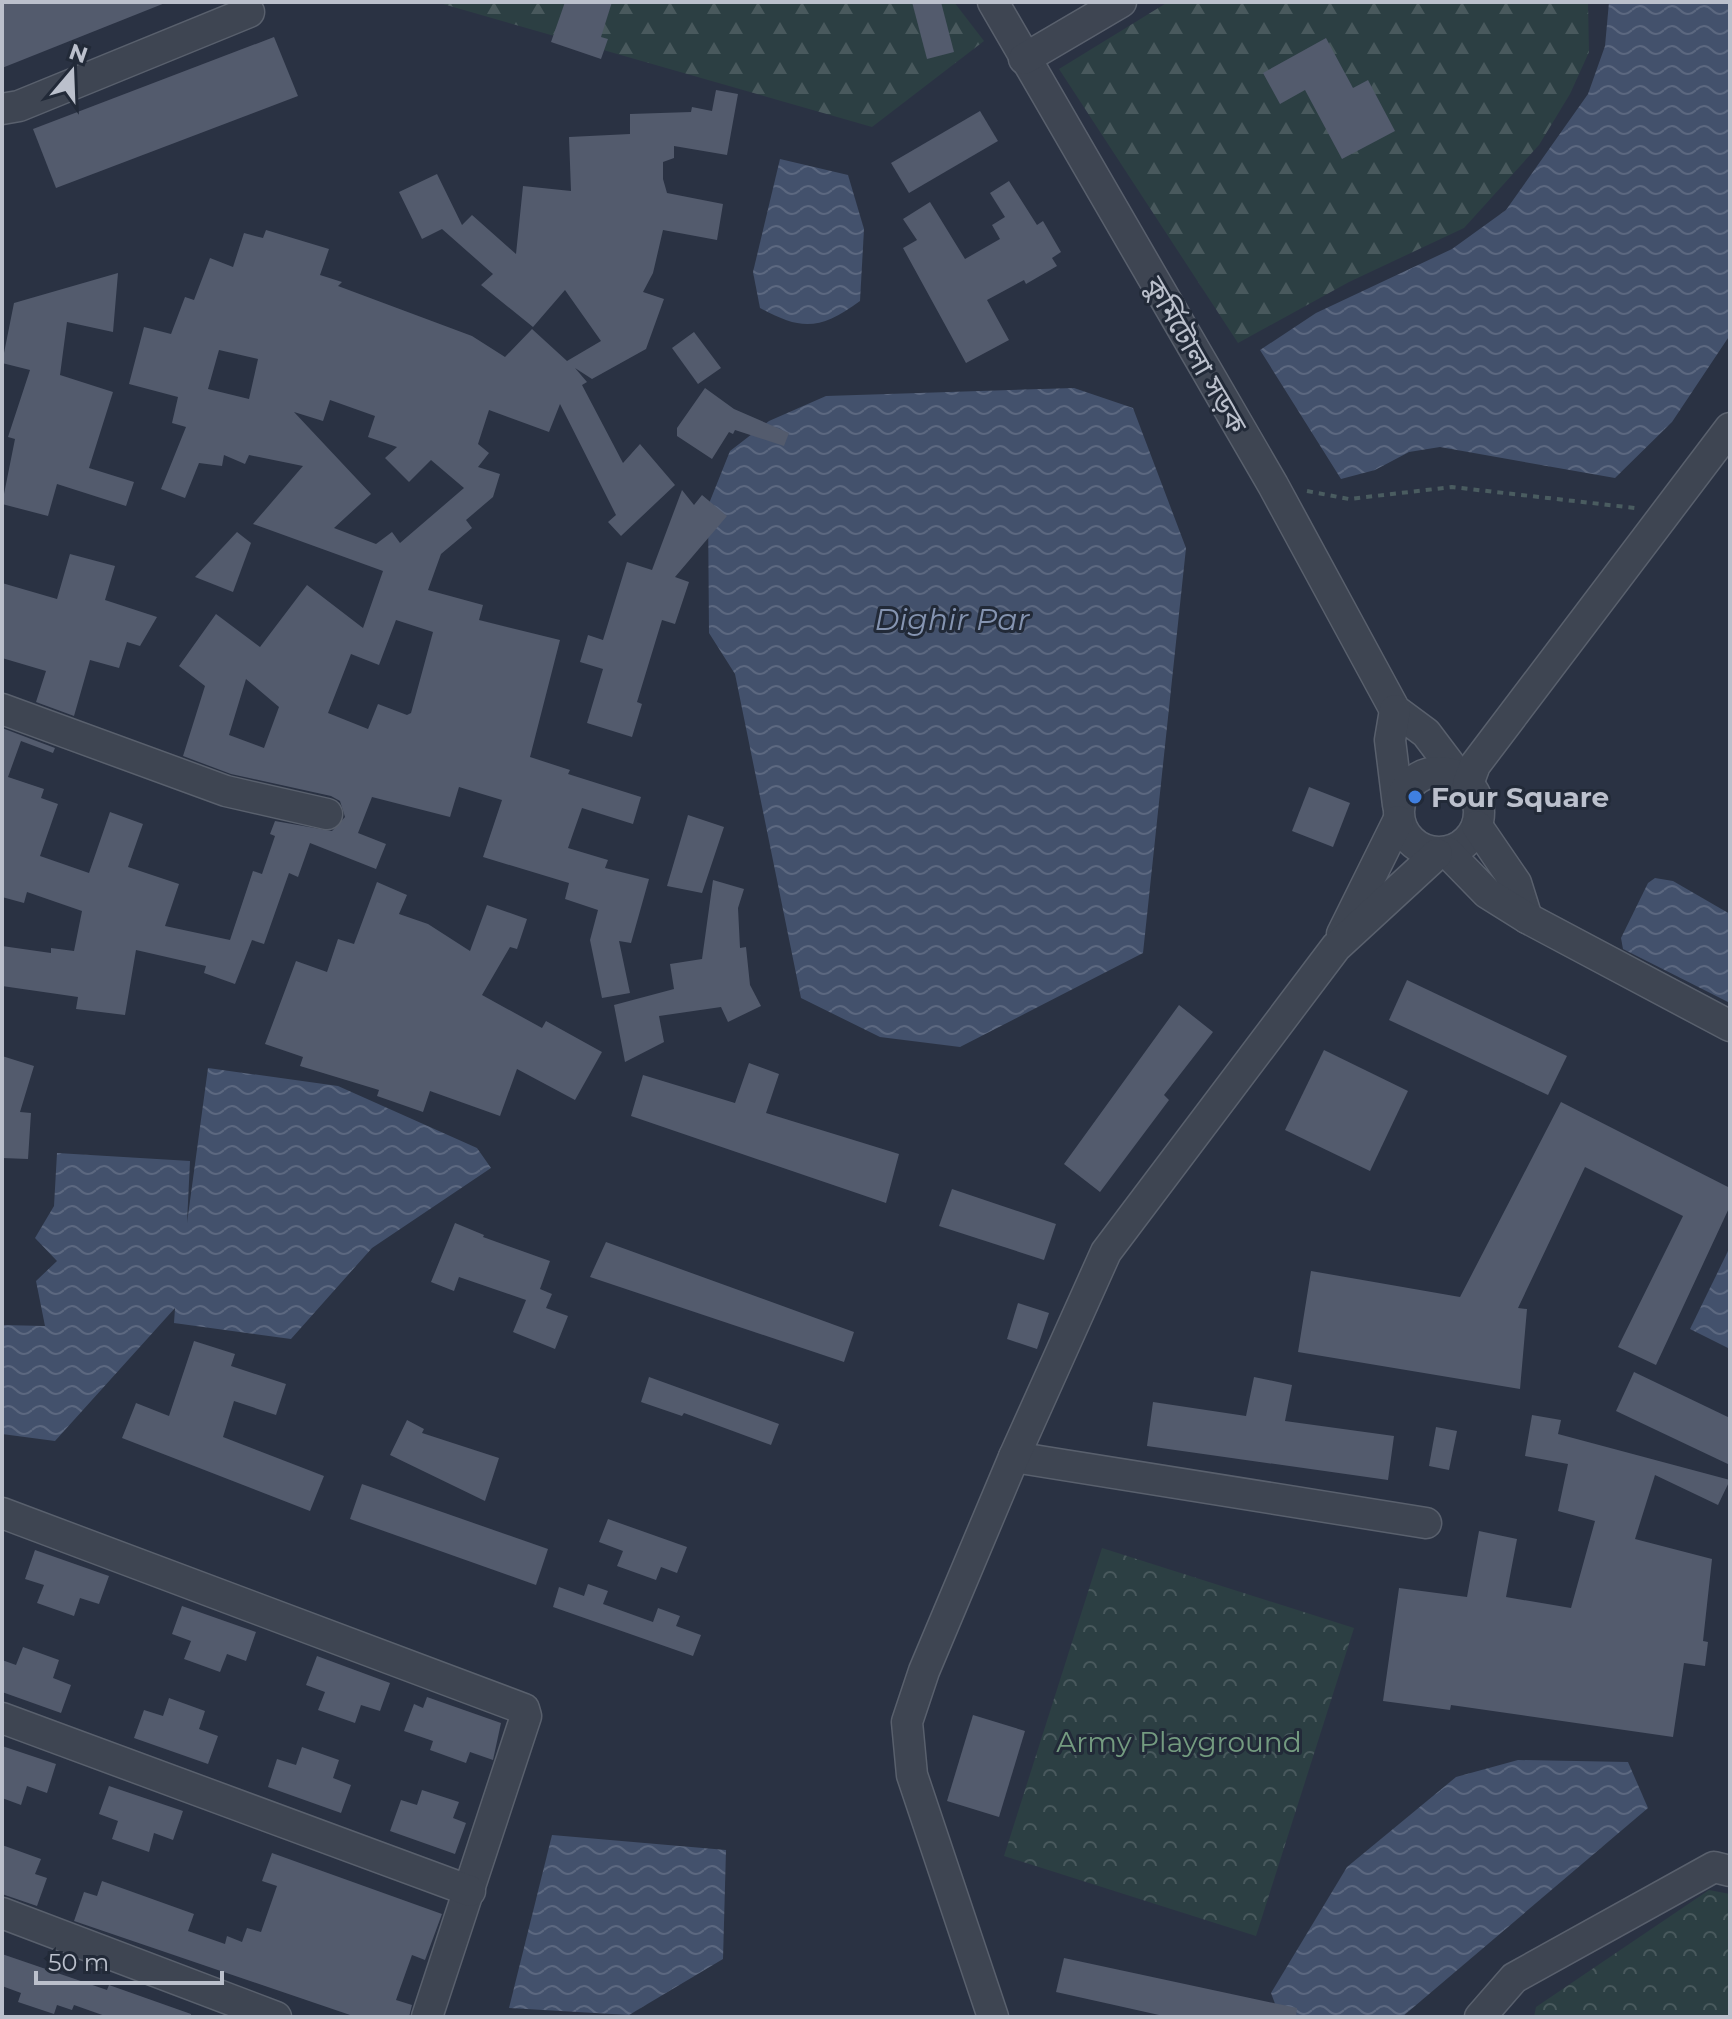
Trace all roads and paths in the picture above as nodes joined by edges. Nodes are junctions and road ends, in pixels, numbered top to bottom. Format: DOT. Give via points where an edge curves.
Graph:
graph roads {
  1 [pos="993,2"];
  2 [pos="1121,2"];
  3 [pos="249,12"];
  4 [pos="1024,59"];
  5 [pos="2,109"];
  6 [pos="1730,428"];
  7 [pos="1273,485"];
  8 [pos="1665,514"];
  9 [pos="2,709"];
  10 [pos="1395,710"];
  11 [pos="1464,781"];
  12 [pos="1398,813"];
  13 [pos="327,814"];
  14 [pos="1477,826"];
  15 [pos="1442,853"];
  16 [pos="1527,918"];
  17 [pos="1336,947"];
  18 [pos="1730,1026"];
  19 [pos="1014,1457"];
  20 [pos="2,1513"];
  21 [pos="1426,1523"];
  22 [pos="2,1718"];
  23 [pos="1730,1871"];
  24 [pos="470,1891"];
  25 [pos="2,1913"];
  26 [pos="994,2016"];
  27 [pos="276,2017"];
  28 [pos="427,2017"];
  29 [pos="1480,2017"];
  1 -- 4 [label="street, কুর্মিটোলা সড়ক"];
  2 -- 4 [label="street"];
  3 -- 5 [label="street"];
  4 -- 7 [label="street, কুর্মিটোলা সড়ক"];
  6 -- 8 [label="street"];
  7 -- 8 [label="path" via="1349,499 1452,487"];
  7 -- 10 [label="street, কুর্মিটোলা সড়ক"];
  8 -- 11 [label="street"];
  9 -- 13 [label="street" via="226,791"];
  10 -- 11 [label="street" via="1426,733"];
  10 -- 12 [label="street" via="1390,740"];
  11 -- 12 [label="street" via="1445,772 1415,779 1404,790"];
  11 -- 14 [label="street" via="1478,800"];
  12 -- 15 [label="street" via="1414,846"];
  12 -- 17 [label="street"];
  14 -- 15 [label="street" via="1464,844"];
  14 -- 16 [label="street" via="1516,883"];
  15 -- 16 [label="street" via="1487,893"];
  15 -- 17 [label="street"];
  16 -- 18 [label="street"];
  17 -- 19 [label="street" via="1106,1252"];
  19 -- 21 [label="street"];
  19 -- 26 [label="street" via="907,1722 912,1775"];
  20 -- 24 [label="street" via="519,1705 526,1716"];
  22 -- 24 [label="street"];
  23 -- 29 [label="street" via="1714,1867 1514,1978"];
  24 -- 28 [label="street"];
  25 -- 27 [label="street"];
}
